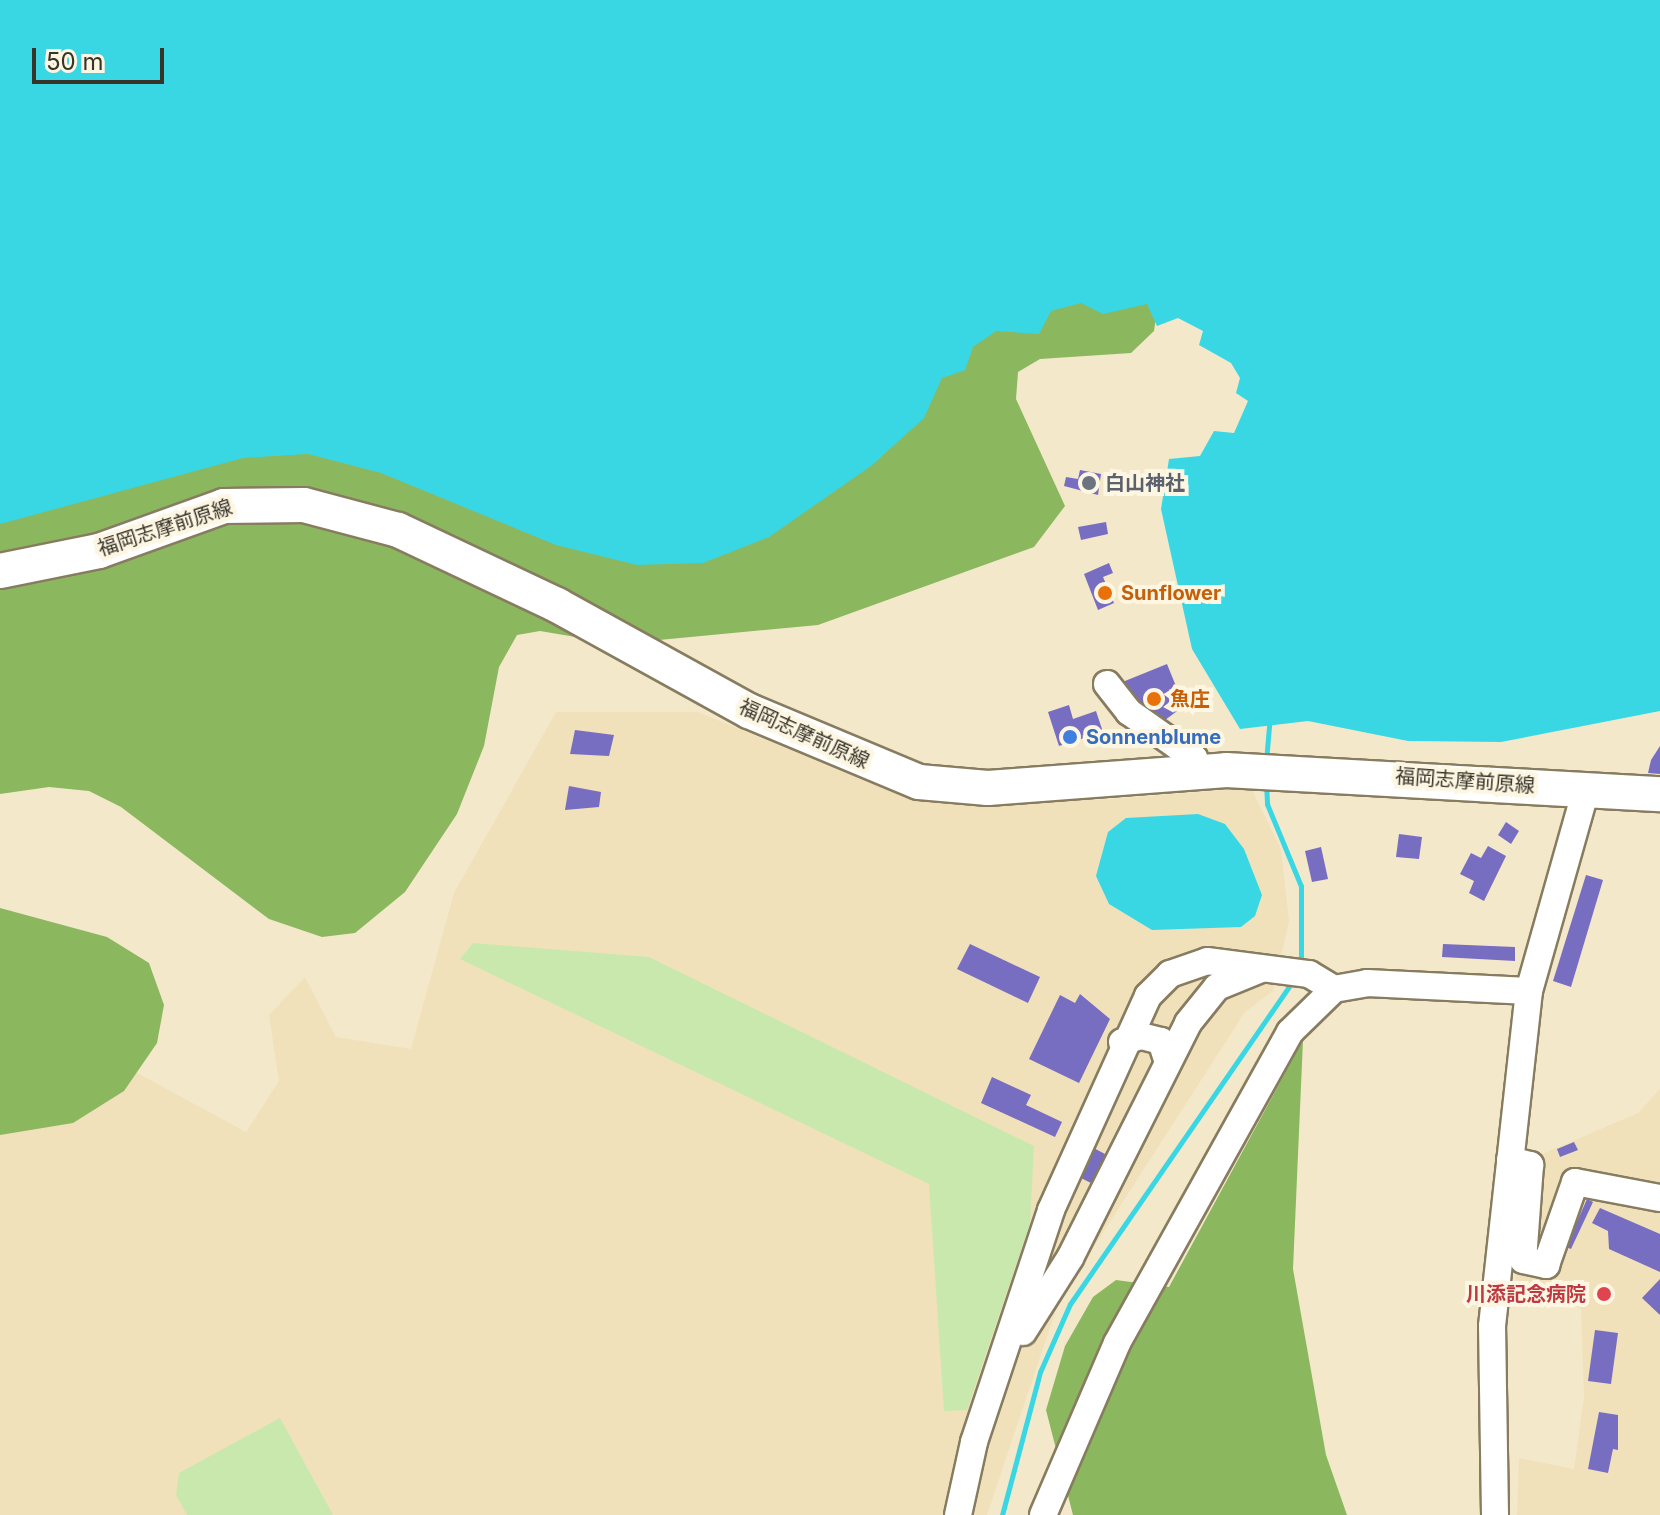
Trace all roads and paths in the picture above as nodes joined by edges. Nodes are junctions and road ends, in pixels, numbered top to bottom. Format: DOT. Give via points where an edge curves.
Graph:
graph roads {
  1 [pos="0,571"];
  2 [pos="1107,684"];
  3 [pos="1211,771"];
  4 [pos="1586,790"];
  5 [pos="1660,794"];
  6 [pos="1269,971"];
  7 [pos="1334,989"];
  8 [pos="1529,991"];
  9 [pos="1122,1042"];
  10 [pos="1168,1062"];
  11 [pos="1510,1160"];
  12 [pos="1660,1198"];
  13 [pos="1080,1240"];
  14 [pos="1041,1242"];
  15 [pos="1006,1358"];
  16 [pos="958,1515"];
  17 [pos="1043,1515"];
  18 [pos="1495,1515"];
  1 -- 3 [label="main road, 福岡志摩前原線" via="99,551 224,506 304,505 398,530 557,605 749,711 919,782 988,788"];
  2 -- 3 [label="street" via="1129,712"];
  3 -- 4 [label="main road, 福岡志摩前原線"];
  4 -- 5 [label="main road, 福岡志摩前原線"];
  4 -- 8 [label="street"];
  6 -- 7 [label="street" via="1309,974"];
  6 -- 9 [label="street" via="1207,961 1170,974"];
  6 -- 10 [label="street" via="1217,987"];
  7 -- 8 [label="street" via="1407,981"];
  7 -- 17 [label="street" via="1290,1032 1125,1329"];
  8 -- 11 [label="street"];
  9 -- 10 [label="street" via="1141,1036 1161,1041"];
  9 -- 14 [label="street"];
  10 -- 13 [label="street" via="1099,1187"];
  11 -- 12 [label="street" via="1530,1165 1523,1260 1546,1265 1575,1182"];
  11 -- 18 [label="street" via="1492,1326"];
  13 -- 14 [label="street"];
  13 -- 15 [label="street"];
  14 -- 15 [label="street"];
  15 -- 16 [label="street" via="974,1442"];
}
